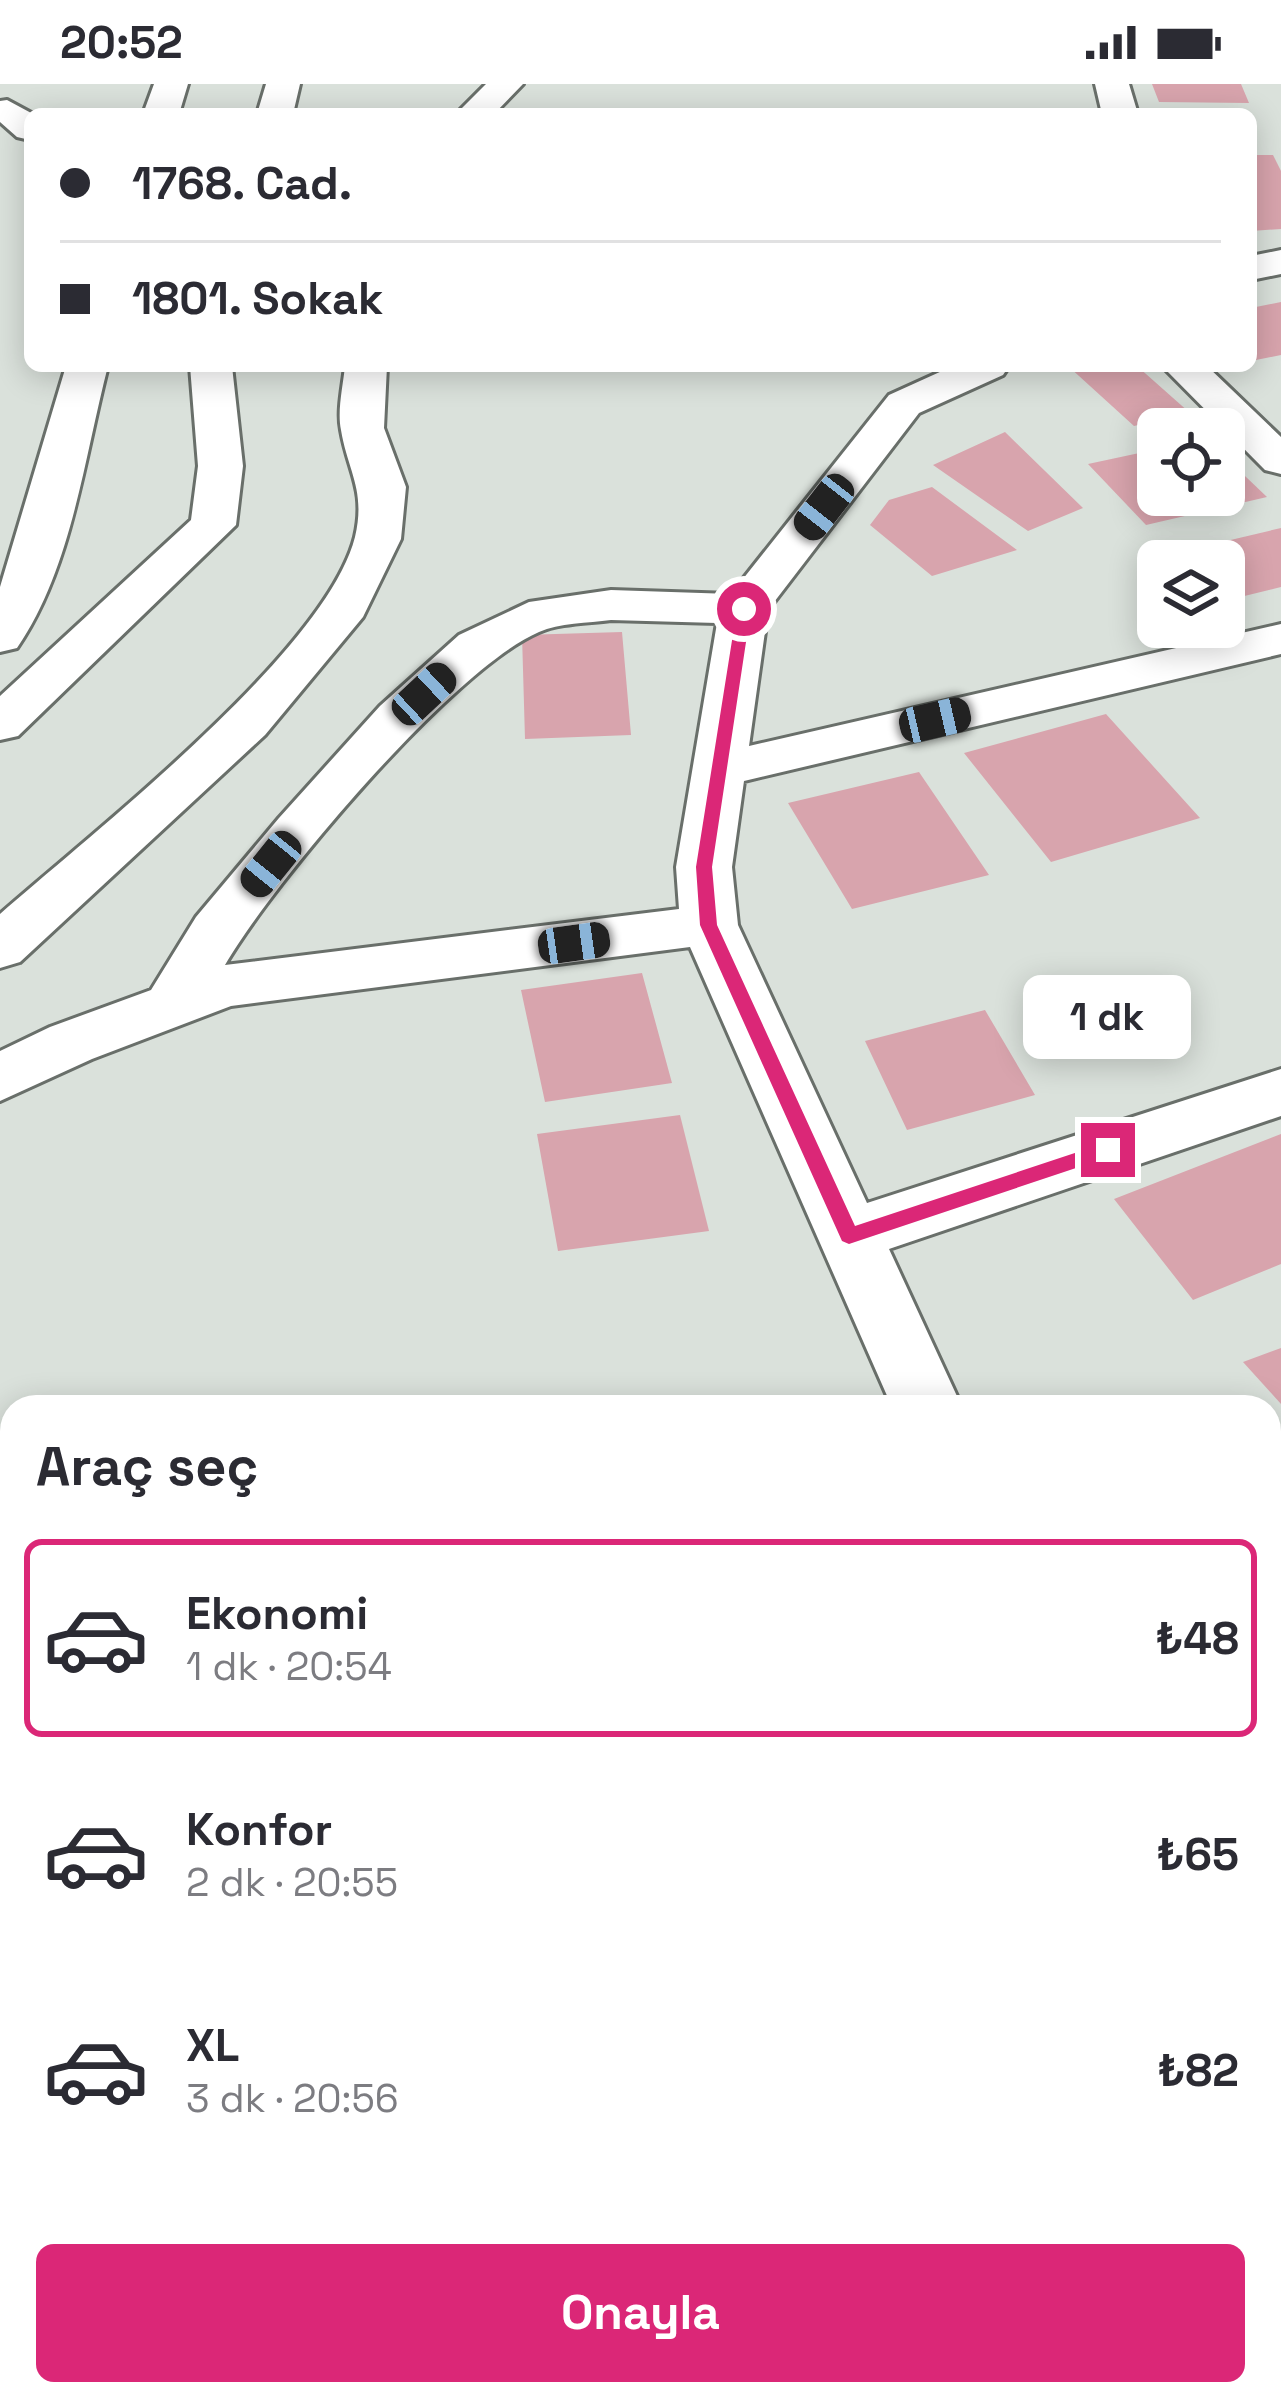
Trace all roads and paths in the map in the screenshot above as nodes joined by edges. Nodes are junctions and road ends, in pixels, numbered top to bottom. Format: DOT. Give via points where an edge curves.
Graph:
graph roads {
  1 [pos="506,84"];
  2 [pos="480,108"];
  3 [pos="86,372"];
  4 [pos="212,372"];
  5 [pos="366,372"];
  6 [pos="975,372"];
  7 [pos="1189,372"];
  8 [pos="1281,461"];
  9 [pos="744,609"];
  10 [pos="0,637"];
  11 [pos="1281,639"];
  12 [pos="0,724"];
  13 [pos="719,770"];
  14 [pos="709,925"];
  15 [pos="0,947"];
  16 [pos="172,1006"];
  17 [pos="0,1078"];
  18 [pos="1281,1092"];
  19 [pos="849,1236"];
  20 [pos="922,1395"];
  1 -- 2 [label="street"];
  3 -- 10 [label="street" via="32,570"];
  4 -- 12 [label="street" via="222,472 213,525"];
  5 -- 15 [label="street" via="362,428 383,487 378,539 340,616 247,723"];
  6 -- 9 [label="street" via="904,404"];
  7 -- 8 [label="street"];
  9 -- 13 [label="street"];
  9 -- 16 [label="street" via="590,608 530,616 477,646 398,718 298,831 216,931"];
  11 -- 13 [label="street"];
  13 -- 14 [label="street" via="704,867"];
  14 -- 16 [label="street" via="224,986"];
  14 -- 19 [label="street"];
  16 -- 17 [label="street"];
  18 -- 19 [label="street"];
  19 -- 20 [label="street"];
}
